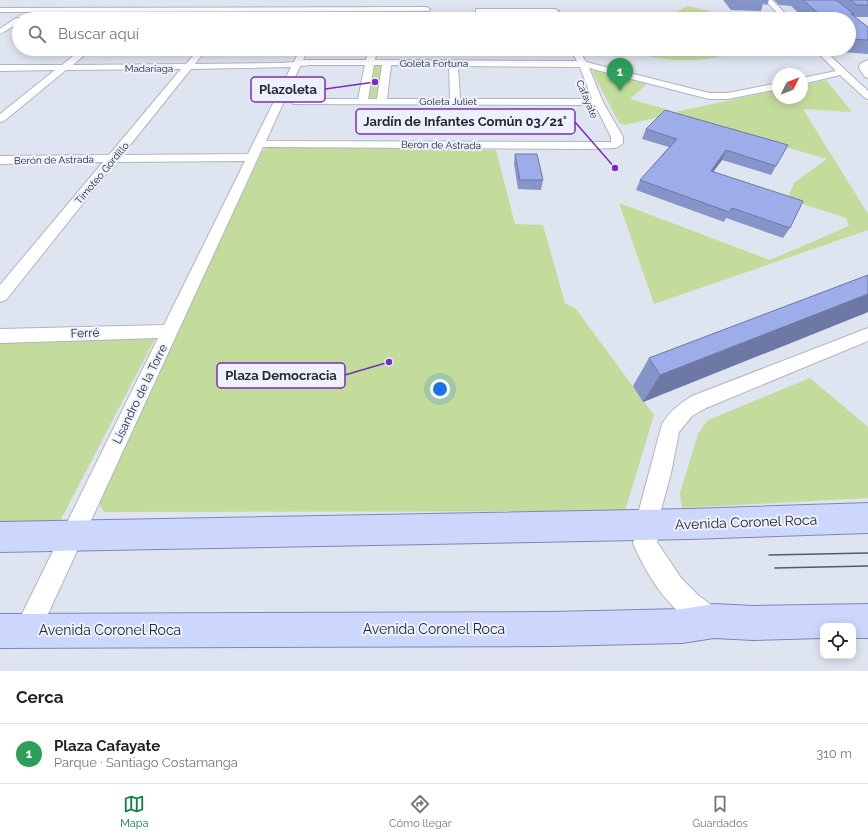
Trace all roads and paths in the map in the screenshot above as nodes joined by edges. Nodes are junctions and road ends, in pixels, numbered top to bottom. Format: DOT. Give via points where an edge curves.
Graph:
graph roads {
  1 [pos="147,0"];
  2 [pos="241,0"];
  3 [pos="328,0"];
  4 [pos="427,0"];
  5 [pos="768,0"];
  6 [pos="46,3"];
  7 [pos="494,8"];
  8 [pos="543,8"];
  9 [pos="234,9"];
  10 [pos="322,9"];
  11 [pos="426,9"];
  12 [pos="0,10"];
  13 [pos="35,10"];
  14 [pos="135,10"];
  15 [pos="32,12"];
  16 [pos="133,12"];
  17 [pos="232,12"];
  18 [pos="321,12"];
  19 [pos="480,12"];
  20 [pos="495,12"];
  21 [pos="545,12"];
  22 [pos="555,12"];
  23 [pos="780,12"];
  24 [pos="12,25"];
  25 [pos="0,32"];
  26 [pos="78,56"];
  27 [pos="198,56"];
  28 [pos="301,56"];
  29 [pos="372,56"];
  30 [pos="567,56"];
  31 [pos="578,56"];
  32 [pos="825,56"];
  33 [pos="370,63"];
  34 [pos="387,63"];
  35 [pos="453,63"];
  36 [pos="297,64"];
  37 [pos="571,64"];
  38 [pos="583,64"];
  39 [pos="64,67"];
  40 [pos="0,68"];
  41 [pos="189,68"];
  42 [pos="867,71"];
  43 [pos="845,75"];
  44 [pos="808,79"];
  45 [pos="772,87"];
  46 [pos="868,96"];
  47 [pos="454,101"];
  48 [pos="297,102"];
  49 [pos="362,102"];
  50 [pos="382,102"];
  51 [pos="594,102"];
  52 [pos="594,116"];
  53 [pos="0,119"];
  54 [pos="601,137"];
  55 [pos="617,137"];
  56 [pos="589,146"];
  57 [pos="256,150"];
  58 [pos="112,159"];
  59 [pos="0,160"];
  60 [pos="0,296"];
  61 [pos="170,331"];
  62 [pos="868,334"];
  63 [pos="0,336"];
  64 [pos="868,518"];
  65 [pos="646,525"];
  66 [pos="73,536"];
  67 [pos="0,537"];
  68 [pos="714,621"];
  69 [pos="868,622"];
  70 [pos="14,631"];
  1 -- 14 [label="street"];
  2 -- 9 [label="street"];
  3 -- 10 [label="street"];
  4 -- 11 [label="street"];
  5 -- 23 [label="street"];
  6 -- 13 [label="street"];
  7 -- 8 [label="street"];
  7 -- 19 [label="street" via="479,8"];
  7 -- 20 [label="street"];
  8 -- 21 [label="street"];
  8 -- 22 [label="street" via="553,8"];
  9 -- 10 [label="street"];
  9 -- 14 [label="street"];
  9 -- 17 [label="street"];
  10 -- 11 [label="street"];
  10 -- 18 [label="street"];
  12 -- 13 [label="street"];
  13 -- 14 [label="street"];
  13 -- 15 [label="street"];
  14 -- 16 [label="street"];
  24 -- 25 [label="street"];
  26 -- 39 [label="street"];
  27 -- 41 [label="street, Timoteo Gordillo"];
  28 -- 36 [label="street"];
  29 -- 33 [label="street"];
  30 -- 37 [label="street, Cafayate"];
  31 -- 38 [label="street, Cafayate"];
  32 -- 43 [label="street"];
  33 -- 34 [label="street, Goleta Fortuna"];
  33 -- 36 [label="street, Goleta Fortuna"];
  33 -- 49 [label="street"];
  34 -- 35 [label="street, Goleta Fortuna"];
  34 -- 50 [label="street"];
  35 -- 37 [label="street, Goleta Fortuna"];
  35 -- 47 [label="street"];
  36 -- 41 [label="street, Madariaga"];
  36 -- 57 [label="street, Lisandro de la Torre"];
  37 -- 38 [label="street, Goleta Fortuna"];
  37 -- 51 [label="street, Cafayate"];
  38 -- 45 [label="street, Goleta Fortuna" via="709,96 728,96"];
  38 -- 51 [label="street, Cafayate"];
  39 -- 40 [label="street, Madariaga"];
  39 -- 41 [label="street, Madariaga"];
  39 -- 53 [label="street"];
  41 -- 58 [label="street, Timoteo Gordillo"];
  42 -- 43 [label="street" via="853,76"];
  43 -- 44 [label="street"];
  43 -- 46 [label="street"];
  47 -- 50 [label="street, Goleta Juliet"];
  47 -- 51 [label="street, Goleta Juliet"];
  48 -- 49 [label="street, Goleta Juliet"];
  49 -- 50 [label="street, Goleta Juliet"];
  51 -- 52 [label="street, Cafayate"];
  51 -- 55 [label="street, Cafayate"];
  54 -- 56 [label="street"];
  55 -- 56 [label="street, Berón de Astrada" via="617,143 614,144"];
  56 -- 57 [label="street, Berón de Astrada"];
  57 -- 58 [label="street, Berón de Astrada"];
  57 -- 61 [label="street, Lisandro de la Torre"];
  58 -- 59 [label="street, Berón de Astrada"];
  58 -- 60 [label="street, Timoteo Gordillo"];
  61 -- 63 [label="street, Ferré"];
  61 -- 66 [label="street, Lisandro de la Torre"];
  62 -- 65 [label="street" via="699,402 685,410 669,430"];
  64 -- 65 [label="main road, Avenida Coronel Roca"];
  65 -- 66 [label="main road, Avenida Coronel Roca"];
  65 -- 68 [label="street" via="645,543 662,574 696,610"];
  66 -- 67 [label="main road, Avenida Coronel Roca"];
  66 -- 70 [label="street, Lisandro de la Torre"];
  68 -- 69 [label="main road, Avenida Coronel Roca"];
  68 -- 70 [label="main road, Avenida Coronel Roca" via="682,626 551,629"];
}
